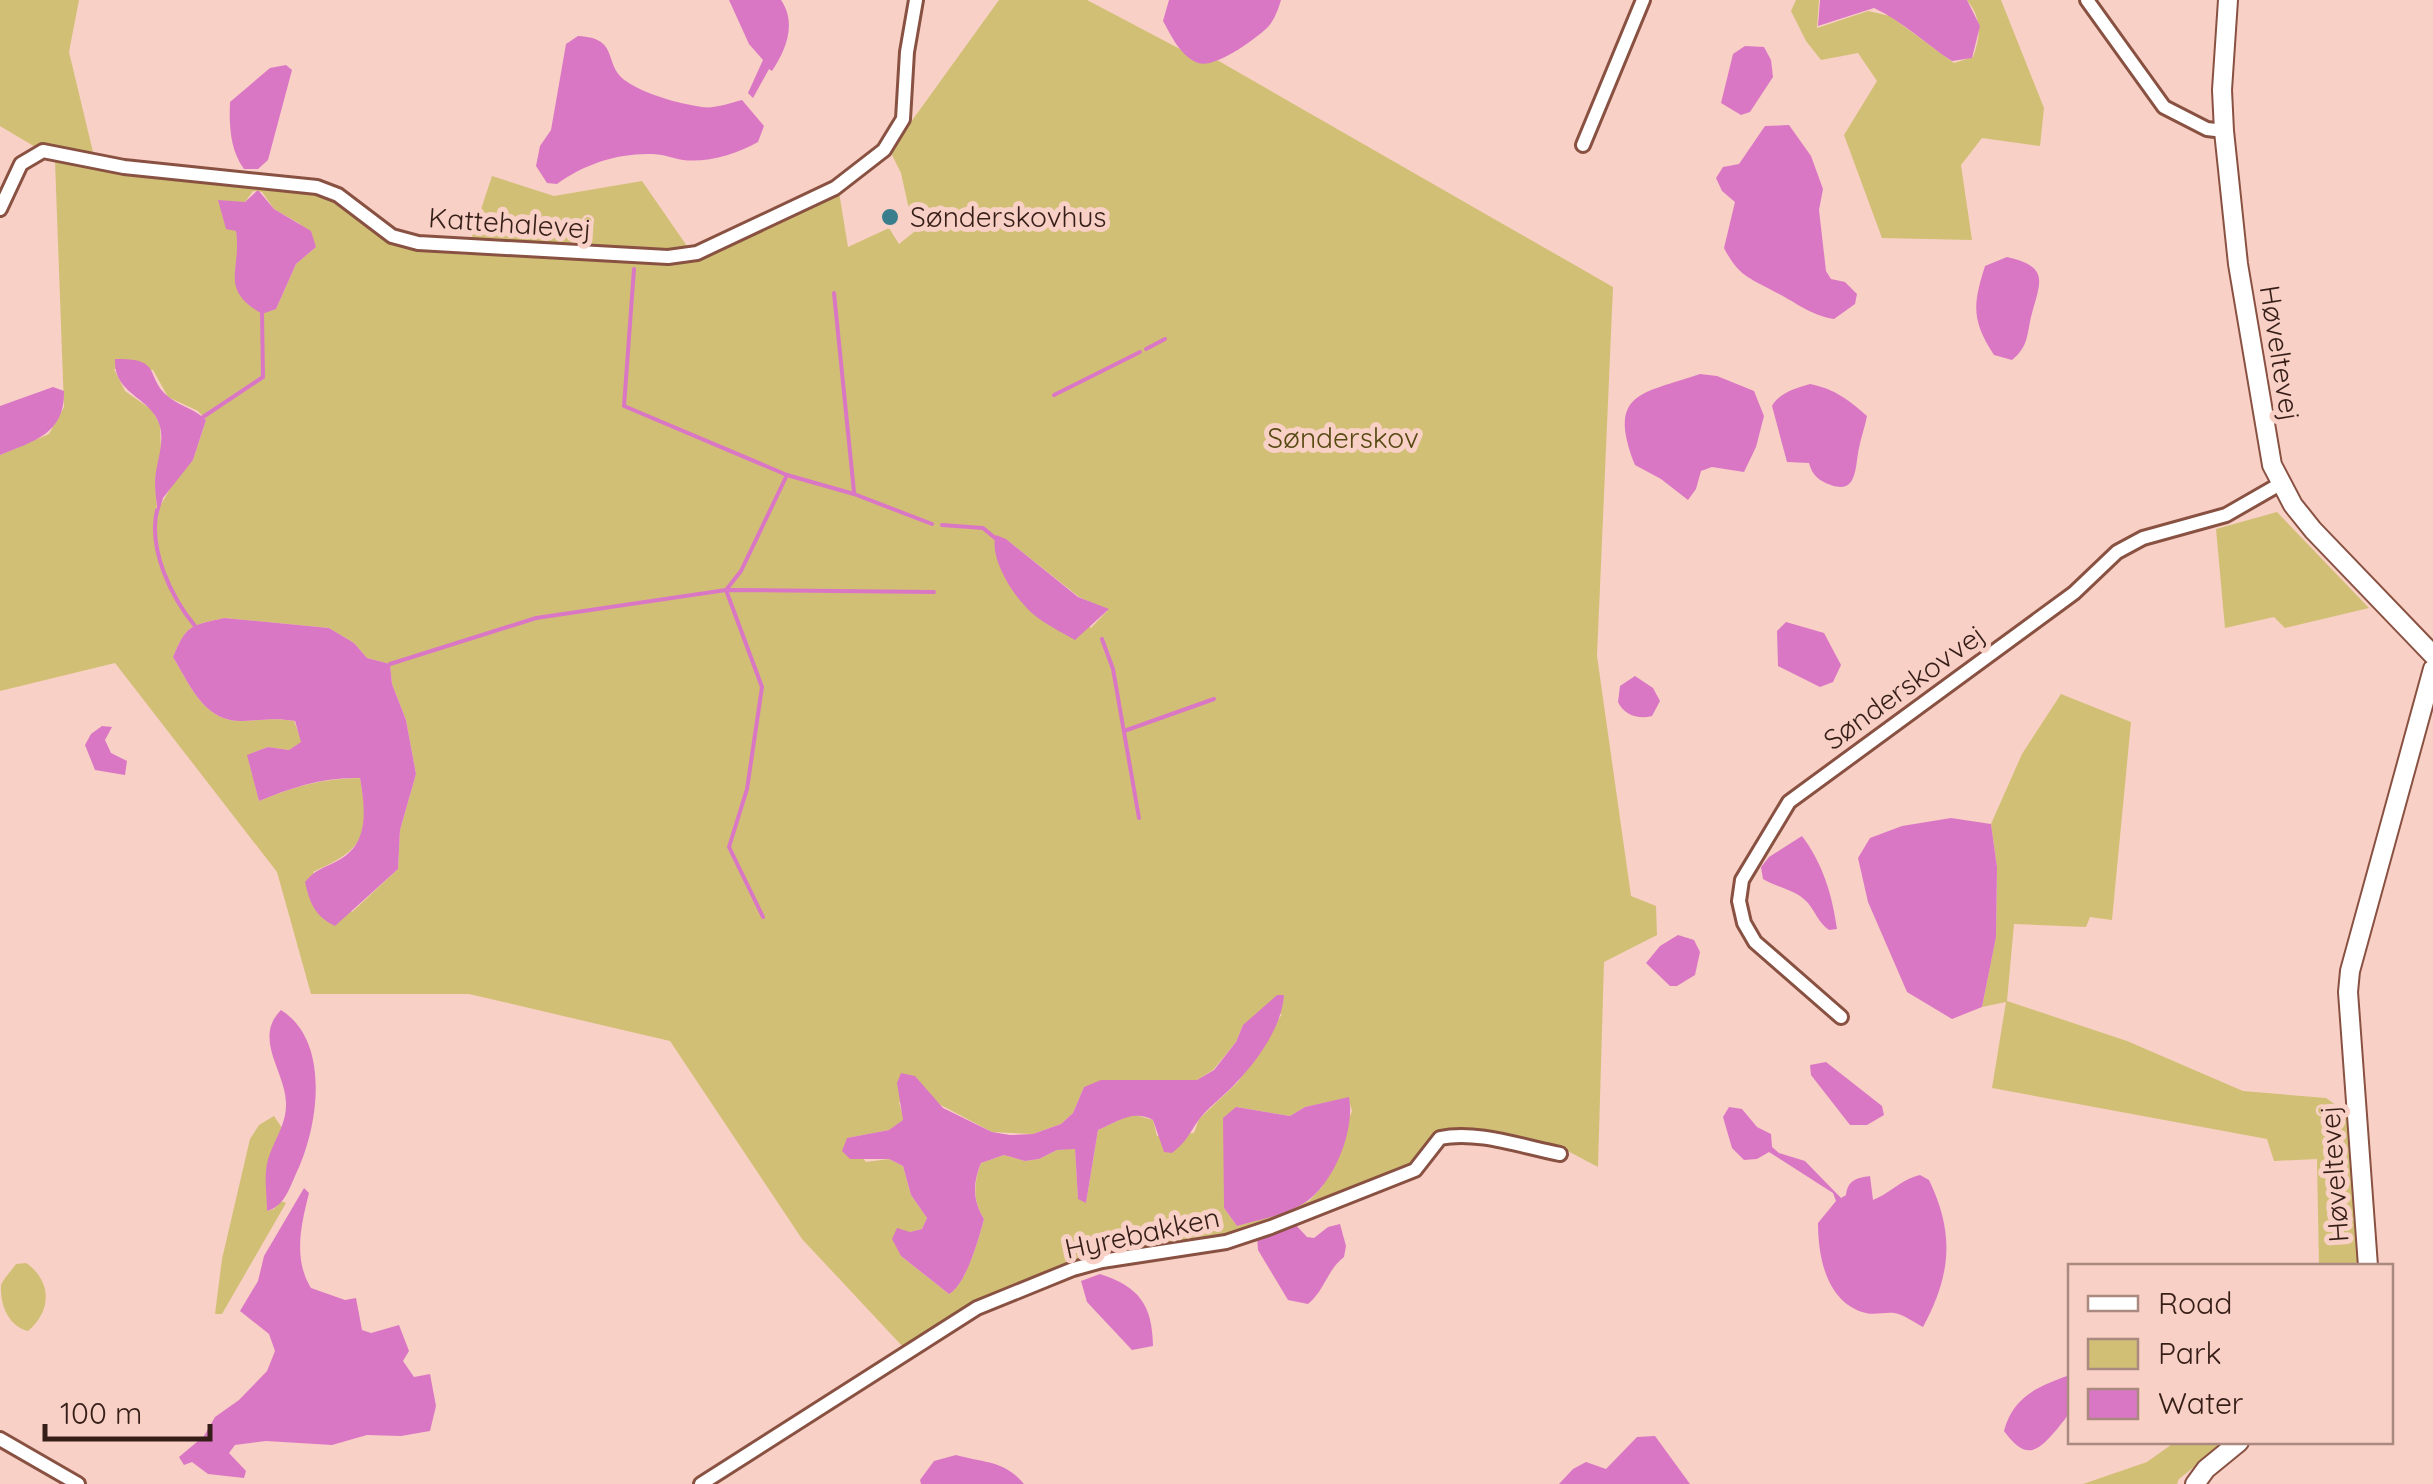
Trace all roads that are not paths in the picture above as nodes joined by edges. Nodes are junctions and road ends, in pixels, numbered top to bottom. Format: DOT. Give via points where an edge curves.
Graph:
graph roads {
  1 [pos="916,0"];
  2 [pos="1643,0"];
  3 [pos="2087,0"];
  4 [pos="2228,0"];
  5 [pos="2224,130"];
  6 [pos="1583,146"];
  7 [pos="0,209"];
  8 [pos="2280,484"];
  9 [pos="2433,655"];
  10 [pos="2433,669"];
  11 [pos="1841,1017"];
  12 [pos="1560,1154"];
  13 [pos="2368,1264"];
  14 [pos="0,1439"];
  15 [pos="2237,1444"];
  16 [pos="78,1484"];
  17 [pos="700,1484"];
  18 [pos="2195,1484"];
  1 -- 7 [label="street, Kattehalevej" via="903,119 884,150 835,188 696,253 668,257 418,243 392,236 338,194 317,188 124,167 43,151 21,164"];
  2 -- 6 [label="street"];
  3 -- 5 [label="street" via="2164,108 2206,129"];
  4 -- 5 [label="street, Høveltevej"];
  5 -- 8 [label="street, Høveltevej" via="2265,437"];
  8 -- 9 [label="street, Høveltevej" via="2313,530"];
  8 -- 11 [label="street, Sønderskovvej" via="2226,516 2143,538 2117,552 2074,593 1789,802 1742,880 1741,912 1756,942"];
  10 -- 13 [label="street, Høveltevej" via="2350,971"];
  12 -- 17 [label="street, Hyrebakken" via="1452,1135 1440,1138 1415,1170 1272,1227 1226,1242 1073,1269 977,1308"];
  14 -- 16 [label="street"];
  15 -- 18 [label="street"];
}
